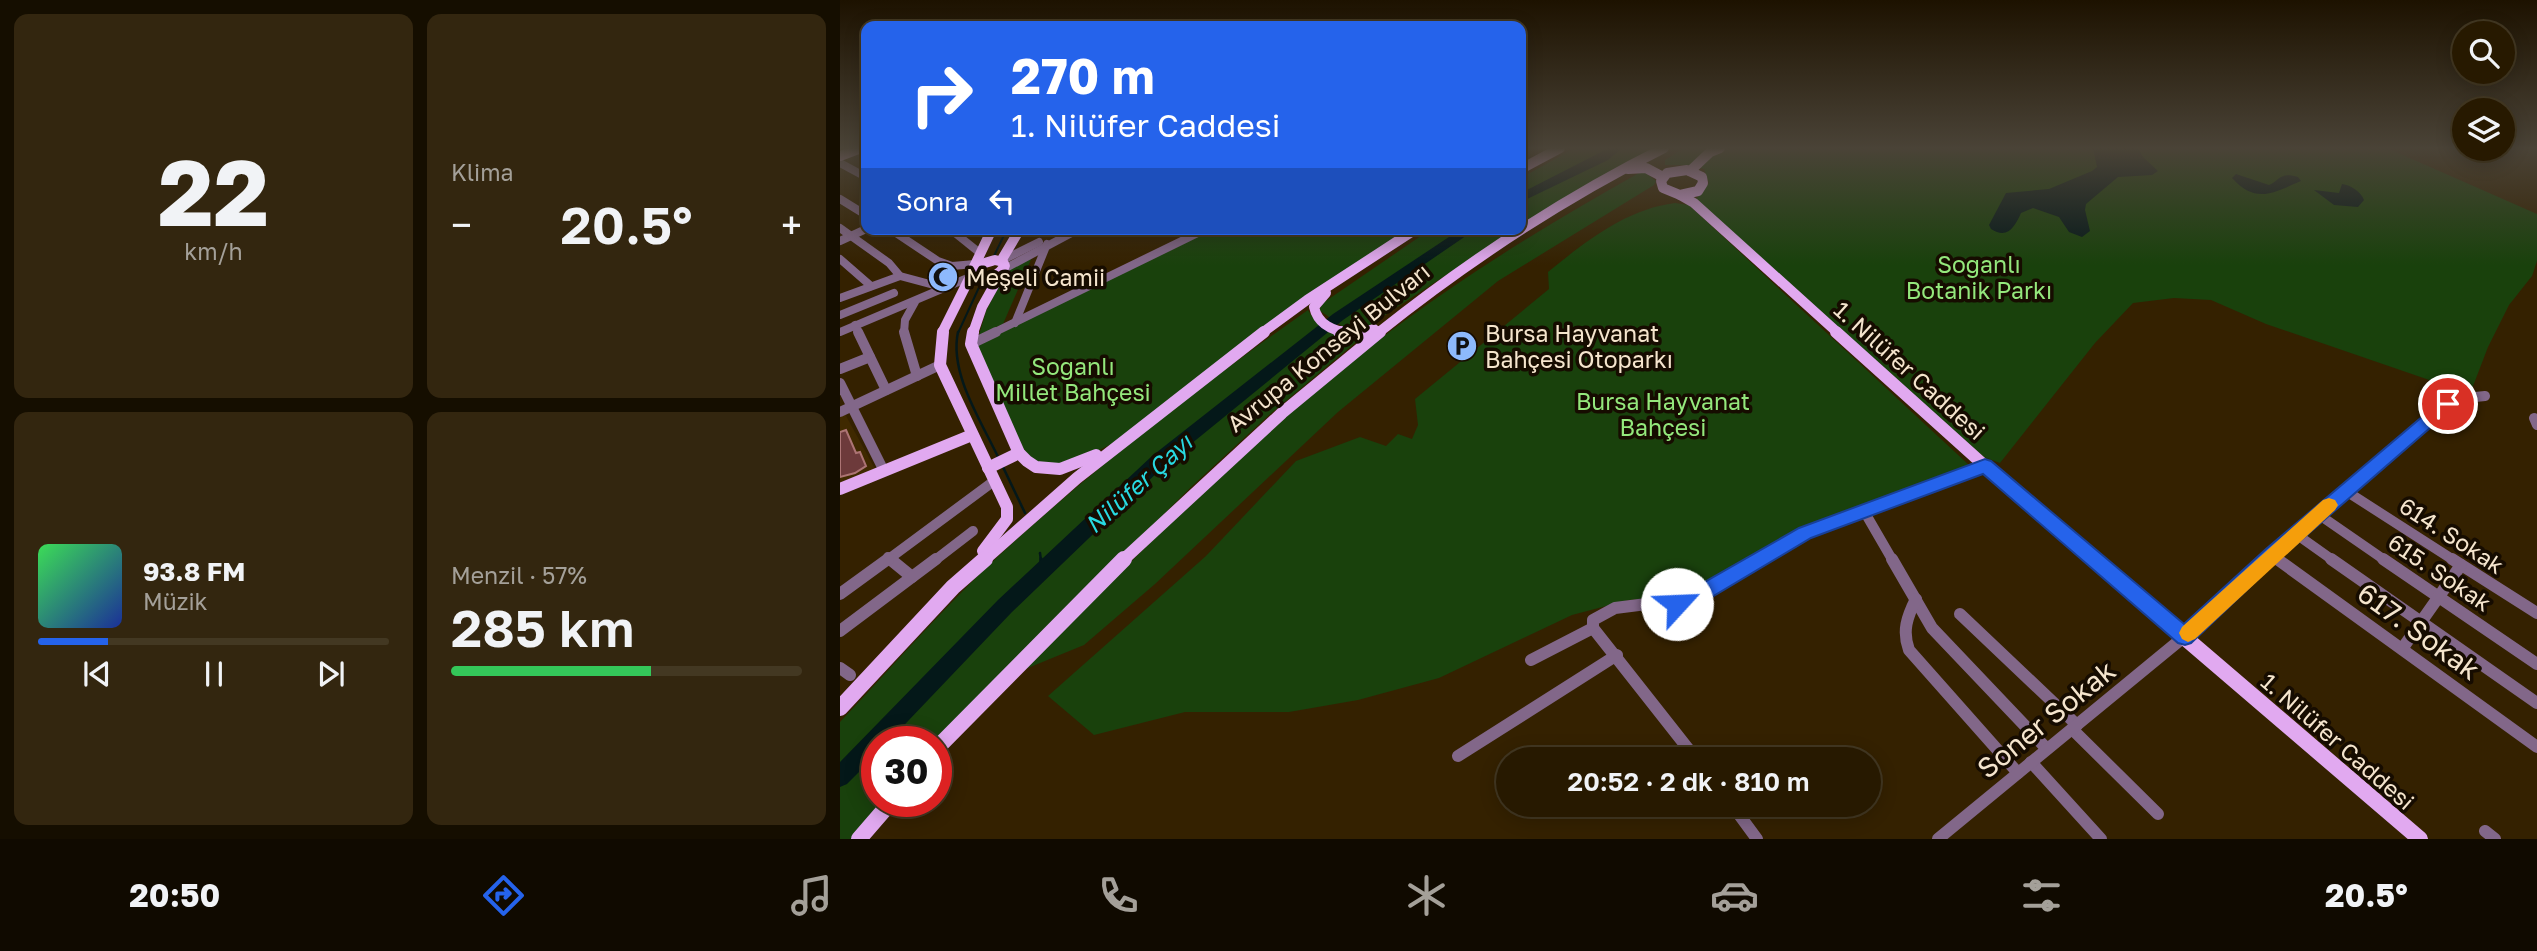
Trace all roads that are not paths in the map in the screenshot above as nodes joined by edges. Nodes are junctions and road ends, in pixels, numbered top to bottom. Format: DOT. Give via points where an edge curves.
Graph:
graph roads {
  1 [pos="1594,187"];
  2 [pos="1662,187"];
  3 [pos="1701,187"];
  4 [pos="1694,198"];
  5 [pos="840,199"];
  6 [pos="861,212"];
  7 [pos="1526,227"];
  8 [pos="841,229"];
  9 [pos="861,232"];
  10 [pos="899,235"];
  11 [pos="958,235"];
  12 [pos="989,235"];
  13 [pos="1017,235"];
  14 [pos="1194,235"];
  15 [pos="1407,235"];
  16 [pos="1512,235"];
  17 [pos="853,236"];
  18 [pos="1051,236"];
  19 [pos="840,241"];
  20 [pos="1382,251"];
  21 [pos="981,253"];
  22 [pos="840,259"];
  23 [pos="1002,268"];
  24 [pos="973,270"];
  25 [pos="901,276"];
  26 [pos="889,280"];
  27 [pos="871,286"];
  28 [pos="1438,286"];
  29 [pos="946,289"];
  30 [pos="894,293"];
  31 [pos="840,298"];
  32 [pos="916,300"];
  33 [pos="899,307"];
  34 [pos="840,315"];
  35 [pos="1014,323"];
  36 [pos="855,325"];
  37 [pos="840,332"];
  38 [pos="971,344"];
  39 [pos="870,357"];
  40 [pos="940,365"];
  41 [pos="840,369"];
  42 [pos="917,376"];
  43 [pos="840,383"];
  44 [pos="886,390"];
  45 [pos="2485,396"];
  46 [pos="852,407"];
  47 [pos="840,412"];
  48 [pos="972,435"];
  49 [pos="1121,442"];
  50 [pos="1019,453"];
  51 [pos="1985,466"];
  52 [pos="988,468"];
  53 [pos="884,471"];
  54 [pos="994,481"];
  55 [pos="840,489"];
  56 [pos="2346,491"];
  57 [pos="1864,511"];
  58 [pos="2318,514"];
  59 [pos="973,531"];
  60 [pos="2296,534"];
  61 [pos="2272,555"];
  62 [pos="888,557"];
  63 [pos="2461,565"];
  64 [pos="912,577"];
  65 [pos="953,587"];
  66 [pos="840,594"];
  67 [pos="2439,597"];
  68 [pos="1916,599"];
  69 [pos="2537,613"];
  70 [pos="1960,614"];
  71 [pos="2421,624"];
  72 [pos="1593,628"];
  73 [pos="840,631"];
  74 [pos="2185,636"];
  75 [pos="2402,649"];
  76 [pos="1617,655"];
  77 [pos="1531,660"];
  78 [pos="2537,664"];
  79 [pos="2537,703"];
  80 [pos="840,708"];
  81 [pos="2074,727"];
  82 [pos="952,733"];
  83 [pos="1687,747"];
  84 [pos="2537,747"];
  85 [pos="2047,749"];
  86 [pos="1458,756"];
  87 [pos="2031,762"];
  88 [pos="2018,773"];
  89 [pos="2158,814"];
  90 [pos="878,817"];
  91 [pos="1741,817"];
  92 [pos="859,839"];
  93 [pos="1757,839"];
  94 [pos="1938,839"];
  95 [pos="2101,839"];
  96 [pos="2420,839"];
  1 -- 7 [label="main road, Avrupa Konseyi Bulvarı"];
  2 -- 4 [label="main road, 1. Nilüfer Caddesi"];
  3 -- 4 [label="main road"];
  4 -- 51 [label="main road, 1. Nilüfer Caddesi"];
  5 -- 6 [label="street"];
  8 -- 17 [label="street"];
  9 -- 17 [label="street"];
  10 -- 24 [label="street" via="938,261"];
  11 -- 21 [label="street"];
  12 -- 21 [label="main road"];
  13 -- 23 [label="main road"];
  14 -- 35 [label="street"];
  15 -- 20 [label="main road, Avrupa Konseyi Bulvarı"];
  16 -- 28 [label="main road, Avrupa Konseyi Bulvarı"];
  17 -- 19 [label="street"];
  17 -- 25 [label="street"];
  18 -- 23 [label="street"];
  18 -- 35 [label="street"];
  20 -- 28 [label="main road" via="1321,297 1314,307 1319,320 1344,334 1360,335"];
  20 -- 49 [label="main road, Avrupa Konseyi Bulvarı" via="1250,342"];
  21 -- 24 [label="main road"];
  22 -- 27 [label="street"];
  23 -- 24 [label="main road" via="984,262"];
  23 -- 24 [label="main road" via="982,280"];
  23 -- 38 [label="main road" via="979,311"];
  24 -- 29 [label="street"];
  24 -- 40 [label="main road" via="941,335"];
  25 -- 26 [label="street"];
  25 -- 29 [label="street"];
  26 -- 27 [label="street"];
  26 -- 30 [label="street"];
  27 -- 31 [label="street"];
  28 -- 82 [label="main road, Avrupa Konseyi Bulvarı" via="1245,443"];
  29 -- 32 [label="street"];
  30 -- 33 [label="street"];
  30 -- 34 [label="street"];
  32 -- 33 [label="street"];
  32 -- 42 [label="street" via="906,313 902,331"];
  33 -- 36 [label="street"];
  35 -- 38 [label="street"];
  36 -- 37 [label="street"];
  36 -- 39 [label="street"];
  38 -- 50 [label="main road"];
  39 -- 41 [label="street"];
  39 -- 44 [label="street"];
  40 -- 42 [label="street"];
  40 -- 48 [label="main road"];
  42 -- 44 [label="street"];
  43 -- 46 [label="street"];
  44 -- 46 [label="street"];
  45 -- 56 [label="street, Soner Sokak" via="2448,404"];
  46 -- 47 [label="street"];
  46 -- 53 [label="street"];
  48 -- 52 [label="main road"];
  48 -- 53 [label="main road"];
  49 -- 50 [label="main road" via="1081,463 1060,468 1036,467"];
  49 -- 65 [label="main road, Avrupa Konseyi Bulvarı"];
  50 -- 52 [label="main road"];
  51 -- 57 [label="street"];
  51 -- 74 [label="main road, 1. Nilüfer Caddesi"];
  52 -- 54 [label="main road"];
  53 -- 55 [label="main road"];
  54 -- 62 [label="street"];
  54 -- 65 [label="main road" via="1007,507 1007,519"];
  56 -- 58 [label="street, Soner Sokak"];
  56 -- 63 [label="street, 614. Sokak"];
  57 -- 68 [label="street"];
  57 -- 72 [label="street" via="1805,533 1694,598 1599,614 1592,620"];
  58 -- 60 [label="street, Soner Sokak"];
  58 -- 67 [label="street, 615. Sokak"];
  59 -- 64 [label="street"];
  60 -- 61 [label="street, Soner Sokak"];
  60 -- 71 [label="street"];
  61 -- 74 [label="street, Soner Sokak"];
  61 -- 75 [label="street, 617. Sokak"];
  62 -- 64 [label="street"];
  62 -- 66 [label="street"];
  63 -- 67 [label="street"];
  63 -- 69 [label="street, 614. Sokak"];
  64 -- 73 [label="street"];
  65 -- 80 [label="main road, Avrupa Konseyi Bulvarı"];
  67 -- 71 [label="street"];
  67 -- 78 [label="street, 615. Sokak"];
  68 -- 85 [label="street" via="1932,628"];
  68 -- 88 [label="street" via="1904,624 1909,650"];
  70 -- 81 [label="street"];
  71 -- 75 [label="street"];
  71 -- 79 [label="street"];
  72 -- 76 [label="street"];
  72 -- 77 [label="street"];
  74 -- 81 [label="street, Soner Sokak"];
  74 -- 96 [label="main road, 1. Nilüfer Caddesi"];
  75 -- 84 [label="street, 617. Sokak"];
  76 -- 83 [label="street"];
  76 -- 86 [label="street"];
  81 -- 85 [label="street, Soner Sokak"];
  81 -- 89 [label="street"];
  85 -- 87 [label="street, Soner Sokak"];
  87 -- 88 [label="street, Soner Sokak"];
  87 -- 95 [label="street"];
  88 -- 94 [label="street, Soner Sokak"];
  90 -- 92 [label="main road"];
  91 -- 93 [label="street"];
}
